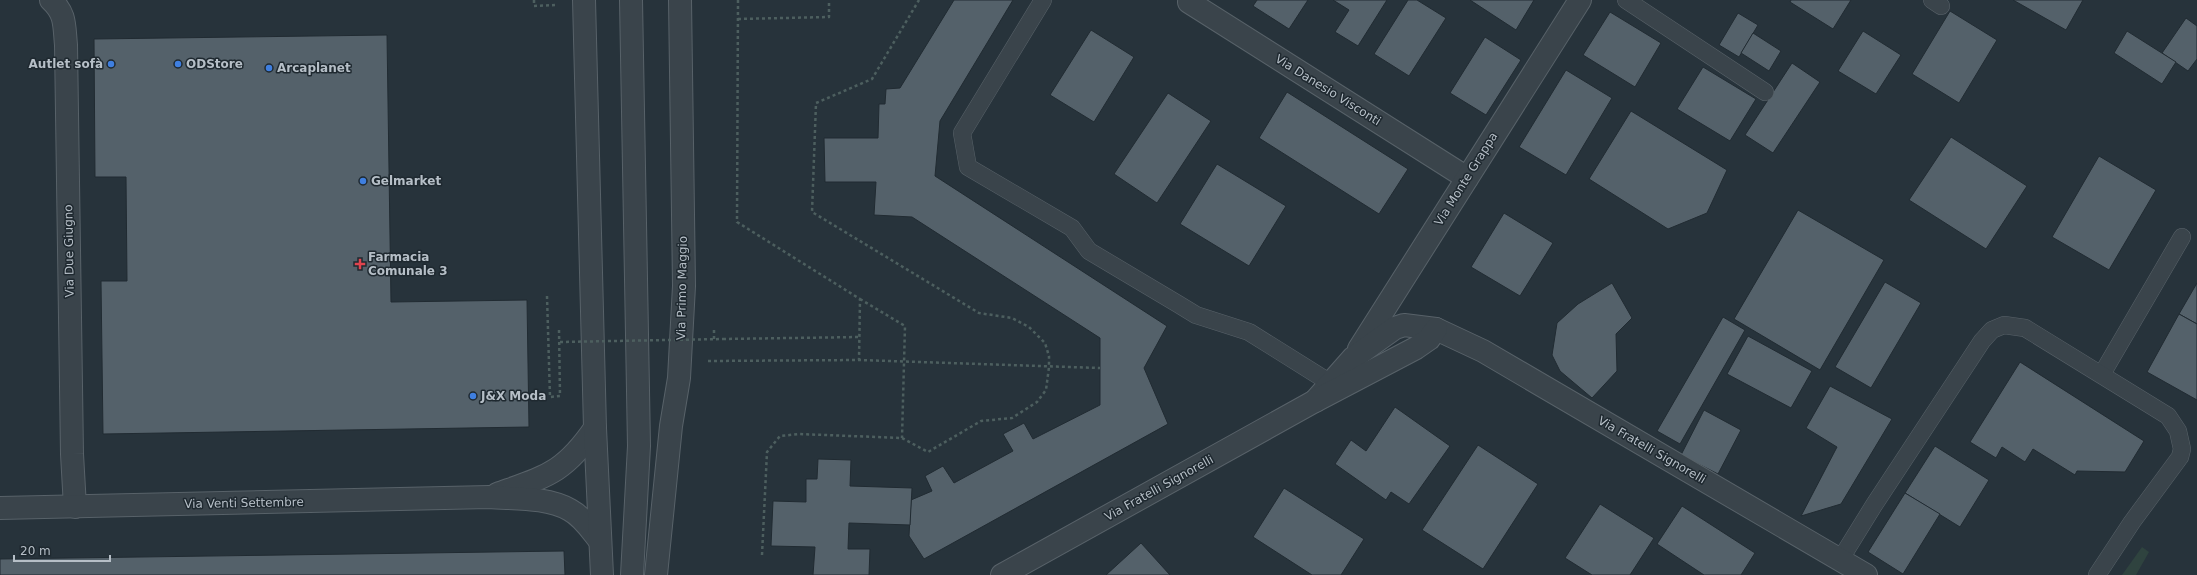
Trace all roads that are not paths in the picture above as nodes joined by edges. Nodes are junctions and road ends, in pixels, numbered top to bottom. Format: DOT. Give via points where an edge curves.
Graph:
graph roads {
  1 [pos="51,0"];
  2 [pos="584,0"];
  3 [pos="631,0"];
  4 [pos="680,0"];
  5 [pos="1043,0"];
  6 [pos="1580,0"];
  7 [pos="1626,0"];
  8 [pos="1189,2"];
  9 [pos="1765,92"];
  10 [pos="1467,178"];
  11 [pos="2182,237"];
  12 [pos="1436,329"];
  13 [pos="1354,358"];
  14 [pos="2102,374"];
  15 [pos="1335,386"];
  16 [pos="595,428"];
  17 [pos="639,446"];
  18 [pos="489,497"];
  19 [pos="0,508"];
  20 [pos="75,508"];
  21 [pos="600,541"];
  22 [pos="1835,567"];
  23 [pos="602,575"];
  24 [pos="632,575"];
  25 [pos="654,575"];
  26 [pos="1002,575"];
  27 [pos="1866,575"];
  28 [pos="2096,575"];
  1 -- 20 [label="street, Via Due Giugno" via="60,9 64,21 66,45"];
  2 -- 16 [label="street"];
  3 -- 17 [label="street, Via Primo Maggio"];
  4 -- 25 [label="street, Via Primo Maggio" via="684,286 679,378"];
  5 -- 15 [label="lane" via="962,133 968,167 1072,228 1089,251 1102,259 1196,315 1249,332"];
  6 -- 10 [label="street, Via Monte Grappa"];
  7 -- 9 [label="lane"];
  8 -- 10 [label="street, Via Danesio Visconti"];
  10 -- 13 [label="street, Via Monte Grappa"];
  11 -- 14 [label="lane"];
  12 -- 13 [label="street, Via Fratelli Signorelli" via="1414,325 1400,327"];
  12 -- 15 [label="street, Via Fratelli Signorelli" via="1416,348"];
  12 -- 22 [label="street, Via Fratelli Signorelli" via="1483,351"];
  13 -- 15 [label="street, Via Fratelli Signorelli"];
  14 -- 22 [label="lane" via="2025,328 2004,324 1992,330"];
  14 -- 28 [label="lane" via="2168,416 2178,431 2182,449 2180,457"];
  15 -- 26 [label="street, Via Fratelli Signorelli" via="1315,401"];
  16 -- 18 [label="street, Via Venti Settembre" via="579,450 562,466 543,478"];
  16 -- 21 [label="street"];
  17 -- 24 [label="street, Via Primo Maggio"];
  17 -- 25 [label="street, Via Primo Maggio"];
  18 -- 20 [label="street, Via Venti Settembre"];
  18 -- 21 [label="street, Via Venti Settembre" via="546,501 570,510 584,521"];
  19 -- 20 [label="street, Via Venti Settembre"];
  21 -- 23 [label="street"];
  22 -- 27 [label="street, Via Fratelli Signorelli"];
}
